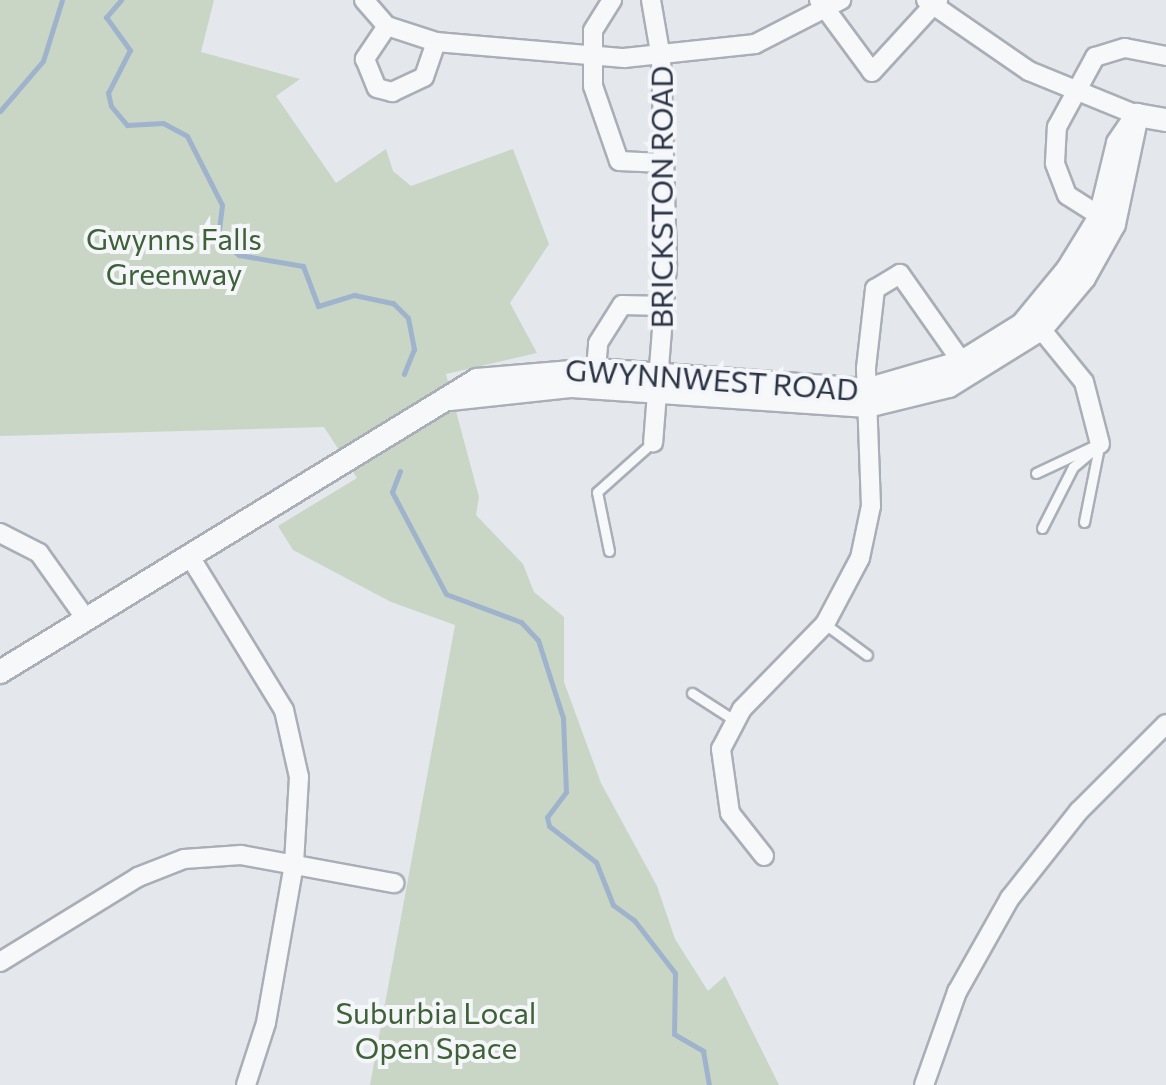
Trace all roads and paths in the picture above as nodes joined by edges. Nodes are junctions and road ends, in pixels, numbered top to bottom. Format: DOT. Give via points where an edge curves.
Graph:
graph roads {
  1 [pos="364,0"];
  2 [pos="612,0"];
  3 [pos="651,0"];
  4 [pos="841,0"];
  5 [pos="932,2"];
  6 [pos="822,7"];
  7 [pos="387,26"];
  8 [pos="436,42"];
  9 [pos="1166,56"];
  10 [pos="590,58"];
  11 [pos="661,58"];
  12 [pos="1073,94"];
  13 [pos="1137,115"];
  14 [pos="1166,120"];
  15 [pos="663,163"];
  16 [pos="1107,221"];
  17 [pos="665,306"];
  18 [pos="1036,322"];
  19 [pos="967,369"];
  20 [pos="596,378"];
  21 [pos="658,385"];
  22 [pos="866,398"];
  23 [pos="653,442"];
  24 [pos="1100,444"];
  25 [pos="1036,473"];
  26 [pos="1084,522"];
  27 [pos="1042,528"];
  28 [pos="0,533"];
  29 [pos="609,551"];
  30 [pos="189,555"];
  31 [pos="86,619"];
  32 [pos="825,624"];
  33 [pos="867,655"];
  34 [pos="0,672"];
  35 [pos="692,693"];
  36 [pos="734,720"];
  37 [pos="1166,724"];
  38 [pos="764,856"];
  39 [pos="294,864"];
  40 [pos="394,883"];
  41 [pos="0,962"];
  42 [pos="246,1085"];
  43 [pos="924,1085"];
  1 -- 7 [label="street"];
  2 -- 10 [label="street" via="593,31"];
  3 -- 11 [label="street, BRICKSTON ROAD"];
  4 -- 6 [label="street"];
  5 -- 6 [label="street" via="872,72"];
  5 -- 12 [label="street"];
  6 -- 11 [label="street" via="755,44"];
  7 -- 8 [label="street"];
  7 -- 8 [label="street" via="365,59 377,88 392,92 424,77"];
  8 -- 10 [label="street"];
  9 -- 12 [label="street" via="1109,50 1087,65"];
  10 -- 11 [label="street"];
  10 -- 15 [label="street" via="619,161"];
  11 -- 15 [label="street, BRICKSTON ROAD"];
  12 -- 13 [label="street"];
  12 -- 16 [label="street" via="1057,127 1055,163 1067,195"];
  13 -- 14 [label="street"];
  13 -- 16 [label="street, GWYNNWEST ROAD"];
  15 -- 17 [label="street, BRICKSTON ROAD"];
  16 -- 18 [label="street, GWYNNWEST ROAD" via="1084,278"];
  17 -- 20 [label="street" via="622,305 598,343"];
  17 -- 21 [label="street, BRICKSTON ROAD"];
  18 -- 19 [label="street, GWYNNWEST ROAD"];
  18 -- 24 [label="street" via="1084,382"];
  19 -- 22 [label="street, GWYNNWEST ROAD" via="929,394"];
  19 -- 22 [label="street" via="900,274 871,296"];
  20 -- 21 [label="street, GWYNNWEST ROAD"];
  20 -- 30 [label="street, GWYNNWEST ROAD" via="445,400"];
  21 -- 22 [label="street, GWYNNWEST ROAD"];
  21 -- 23 [label="street, BRICKSTON ROAD"];
  22 -- 32 [label="street" via="867,532 846,593"];
  23 -- 29 [label="lane" via="597,492"];
  24 -- 25 [label="lane"];
  24 -- 26 [label="lane"];
  24 -- 27 [label="lane" via="1073,467"];
  28 -- 31 [label="street" via="39,553"];
  30 -- 31 [label="street, GWYNNWEST ROAD"];
  30 -- 39 [label="street" via="284,710 299,777"];
  31 -- 34 [label="street, GWYNNWEST ROAD"];
  32 -- 33 [label="lane"];
  32 -- 36 [label="street"];
  35 -- 36 [label="lane"];
  36 -- 38 [label="street" via="721,749 720,781 741,833"];
  37 -- 43 [label="street" via="1079,811 1010,898 957,992"];
  39 -- 40 [label="street"];
  39 -- 41 [label="street" via="211,856 160,866"];
  39 -- 42 [label="street" via="266,1023"];
}
